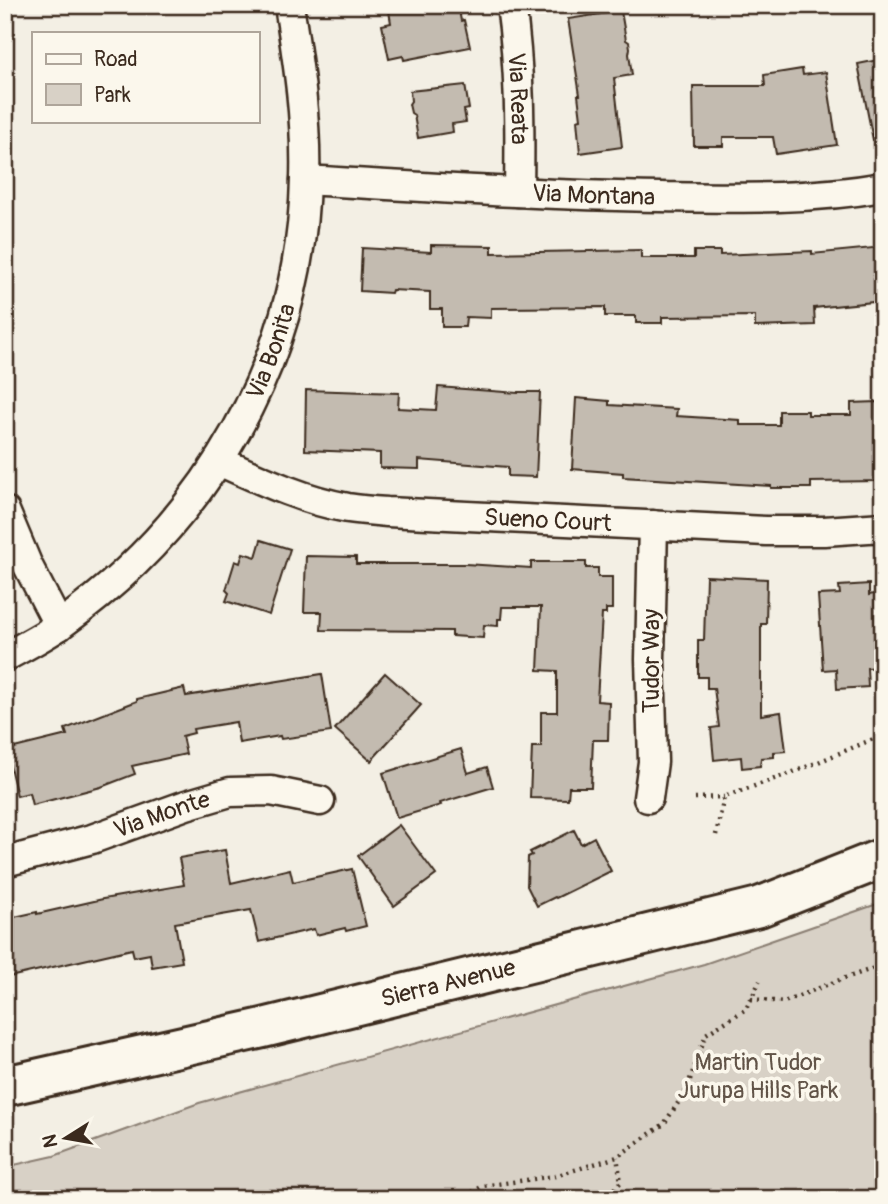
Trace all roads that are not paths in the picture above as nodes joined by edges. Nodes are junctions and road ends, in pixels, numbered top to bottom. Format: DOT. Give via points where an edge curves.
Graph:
graph roads {
  1 [pos="289,5"];
  2 [pos="511,5"];
  3 [pos="305,180"];
  4 [pos="883,187"];
  5 [pos="519,192"];
  6 [pos="219,461"];
  7 [pos="5,511"];
  8 [pos="653,525"];
  9 [pos="883,527"];
  10 [pos="59,626"];
  11 [pos="5,657"];
  12 [pos="648,798"];
  13 [pos="320,801"];
  14 [pos="883,858"];
  15 [pos="5,862"];
  16 [pos="5,1086"];
  1 -- 3 [label="street, Via Bonita" via="302,95"];
  2 -- 5 [label="street, Via Reata" via="520,92"];
  3 -- 5 [label="street, Via Montana"];
  3 -- 6 [label="street, Via Bonita" via="287,310 243,421"];
  4 -- 5 [label="street, Via Montana" via="759,198"];
  6 -- 8 [label="street, Sueno Court" via="288,491 348,508"];
  6 -- 10 [label="street, Via Bonita" via="144,555"];
  7 -- 10 [label="street"];
  8 -- 9 [label="street, Sueno Court" via="766,531"];
  8 -- 12 [label="street, Tudor Way" via="649,659 653,762"];
  10 -- 11 [label="street, Via Bonita"];
  13 -- 15 [label="street, Via Monte" via="271,791 230,792 92,839"];
  14 -- 16 [label="main road, Sierra Avenue" via="759,907"];
}
